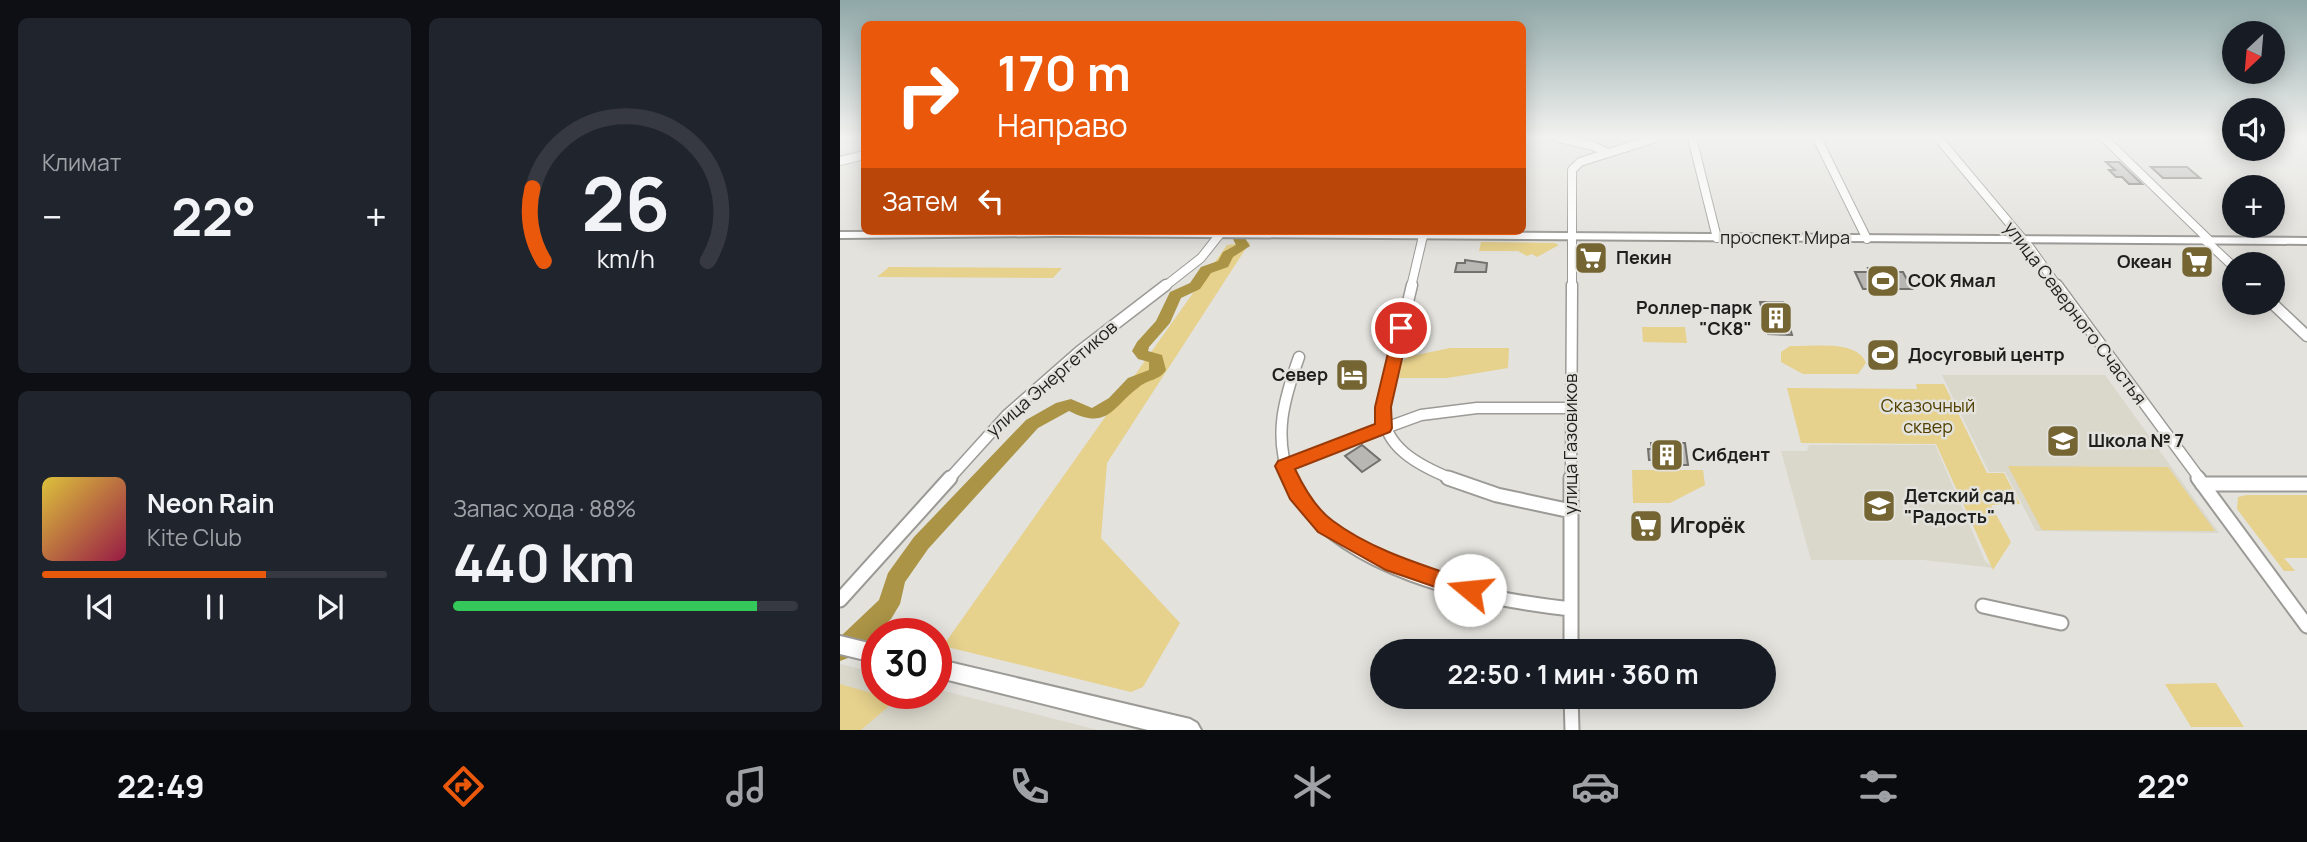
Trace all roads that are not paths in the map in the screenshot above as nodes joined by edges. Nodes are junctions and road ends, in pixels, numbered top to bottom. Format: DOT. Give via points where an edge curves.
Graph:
graph roads {
  1 [pos="1573,172"];
  2 [pos="1701,172"];
  3 [pos="1834,172"];
  4 [pos="1966,172"];
  5 [pos="2138,172"];
  6 [pos="875,235"];
  7 [pos="1222,235"];
  8 [pos="1343,235"];
  9 [pos="840,236"];
  10 [pos="1423,236"];
  11 [pos="1571,236"];
  12 [pos="1717,237"];
  13 [pos="1867,239"];
  14 [pos="2022,239"];
  15 [pos="2207,240"];
  16 [pos="2307,241"];
  17 [pos="2222,255"];
  18 [pos="2285,315"];
  19 [pos="2307,336"];
  20 [pos="1299,357"];
  21 [pos="1571,408"];
  22 [pos="1384,428"];
  23 [pos="1284,466"];
  24 [pos="2202,484"];
  25 [pos="2307,484"];
  26 [pos="1571,511"];
  27 [pos="840,600"];
  28 [pos="1983,606"];
  29 [pos="1571,610"];
  30 [pos="2061,623"];
  31 [pos="2307,626"];
  32 [pos="1572,639"];
  33 [pos="840,645"];
  34 [pos="861,650"];
  35 [pos="952,672"];
  36 [pos="1572,709"];
  37 [pos="1190,730"];
  38 [pos="1572,730"];
  1 -- 11 [label="street, улица Газовиков"];
  2 -- 12 [label="street"];
  3 -- 13 [label="street"];
  4 -- 14 [label="street, улица Северного Счастья"];
  5 -- 15 [label="street"];
  6 -- 9 [label="main road"];
  7 -- 27 [label="street, улица Энергетиков" via="1201,258 1080,351 1006,416"];
  8 -- 10 [label="main road, проспект Мира"];
  10 -- 11 [label="main road, проспект Мира"];
  10 -- 22 [label="street" via="1383,407"];
  11 -- 12 [label="main road, проспект Мира"];
  11 -- 21 [label="street, улица Газовиков"];
  12 -- 13 [label="main road, проспект Мира"];
  13 -- 14 [label="main road, проспект Мира"];
  14 -- 15 [label="main road, проспект Мира"];
  14 -- 24 [label="street, улица Северного Счастья"];
  15 -- 16 [label="main road, проспект Мира"];
  15 -- 17 [label="street"];
  18 -- 19 [label="street"];
  20 -- 23 [label="street" via="1281,416"];
  21 -- 22 [label="street" via="1463,408 1421,415"];
  21 -- 26 [label="street, улица Газовиков"];
  22 -- 23 [label="street"];
  22 -- 26 [label="street" via="1402,451 1434,472 1504,496"];
  23 -- 29 [label="street" via="1308,510 1357,546 1424,576 1487,595"];
  24 -- 25 [label="street"];
  24 -- 31 [label="street, улица Северного Счастья"];
  26 -- 29 [label="street, улица Газовиков"];
  28 -- 30 [label="street"];
  29 -- 32 [label="street, улица Газовиков"];
  33 -- 34 [label="main road"];
  35 -- 37 [label="main road"];
  36 -- 38 [label="street"];
}
